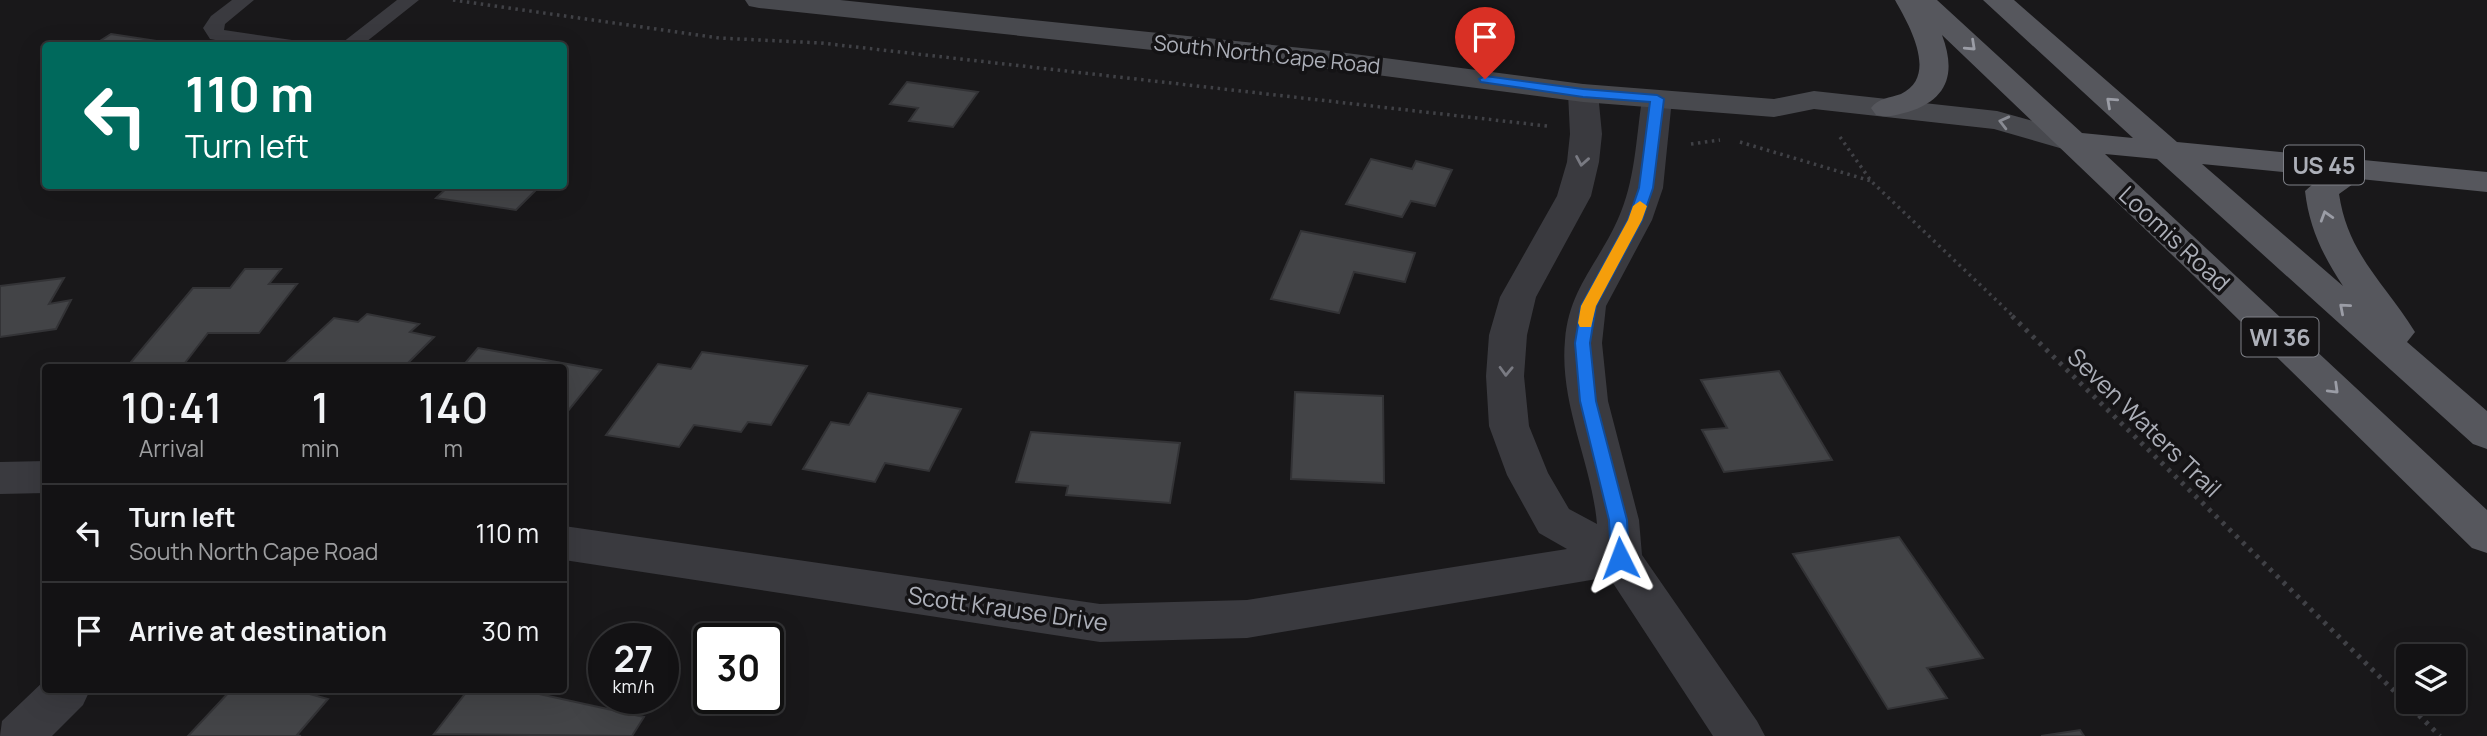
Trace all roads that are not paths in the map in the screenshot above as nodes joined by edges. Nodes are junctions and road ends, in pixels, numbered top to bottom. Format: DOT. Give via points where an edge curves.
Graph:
graph roads {
  1 [pos="244,0"];
  2 [pos="409,0"];
  3 [pos="759,0"];
  4 [pos="1909,0"];
  5 [pos="1921,0"];
  6 [pos="1997,0"];
  7 [pos="265,42"];
  8 [pos="353,42"];
  9 [pos="1583,93"];
  10 [pos="1657,99"];
  11 [pos="1774,108"];
  12 [pos="1887,108"];
  13 [pos="2070,141"];
  14 [pos="2161,148"];
  15 [pos="2355,168"];
  16 [pos="2487,182"];
  17 [pos="2443,396"];
  18 [pos="2487,434"];
  19 [pos="42,477"];
  20 [pos="0,478"];
  21 [pos="2487,536"];
  22 [pos="567,543"];
  23 [pos="1620,558"];
  24 [pos="63,693"];
  25 [pos="19,736"];
  26 [pos="1740,736"];
  1 -- 7 [label="lane" via="218,20 214,29 217,35"];
  2 -- 8 [label="lane"];
  3 -- 9 [label="main road, South North Cape Road" via="1331,60"];
  4 -- 12 [label="main road" via="1925,27 1935,76 1923,93"];
  5 -- 13 [label="main road, Loomis Road, one-way"];
  14 -- 6 [label="main road, one-way"];
  9 -- 10 [label="main road, South North Cape Road"];
  9 -- 23 [label="street, one-way" via="1586,134 1574,196 1518,297 1508,335 1505,376 1509,426 1528,475 1554,522"];
  10 -- 11 [label="main road, South North Cape Road"];
  10 -- 23 [label="street" via="1646,188 1635,220 1588,306 1583,343 1588,401 1618,520"];
  11 -- 12 [label="main road, South North Cape Road" via="1814,100"];
  11 -- 13 [label="main road, South North Cape Road" via="1819,126 2013,147"];
  13 -- 12 [label="main road, South North Cape Road, one-way" via="1997,120"];
  13 -- 14 [label="main road, South North Cape Road / US 45"];
  13 -- 21 [label="main road, Loomis Road / WI 36, one-way" via="2147,209"];
  14 -- 15 [label="main road, South North Cape Road / US 45"];
  17 -- 14 [label="main road, WI 36, one-way"];
  15 -- 16 [label="main road, South North Cape Road / US 45"];
  17 -- 15 [label="main road, one-way" via="2359,282 2327,221 2322,191"];
  17 -- 18 [label="main road, WI 36"];
  19 -- 20 [label="street"];
  22 -- 23 [label="street, Scott Krause Drive" via="1100,623 1247,619"];
  23 -- 26 [label="street"];
  24 -- 25 [label="street"];
}
